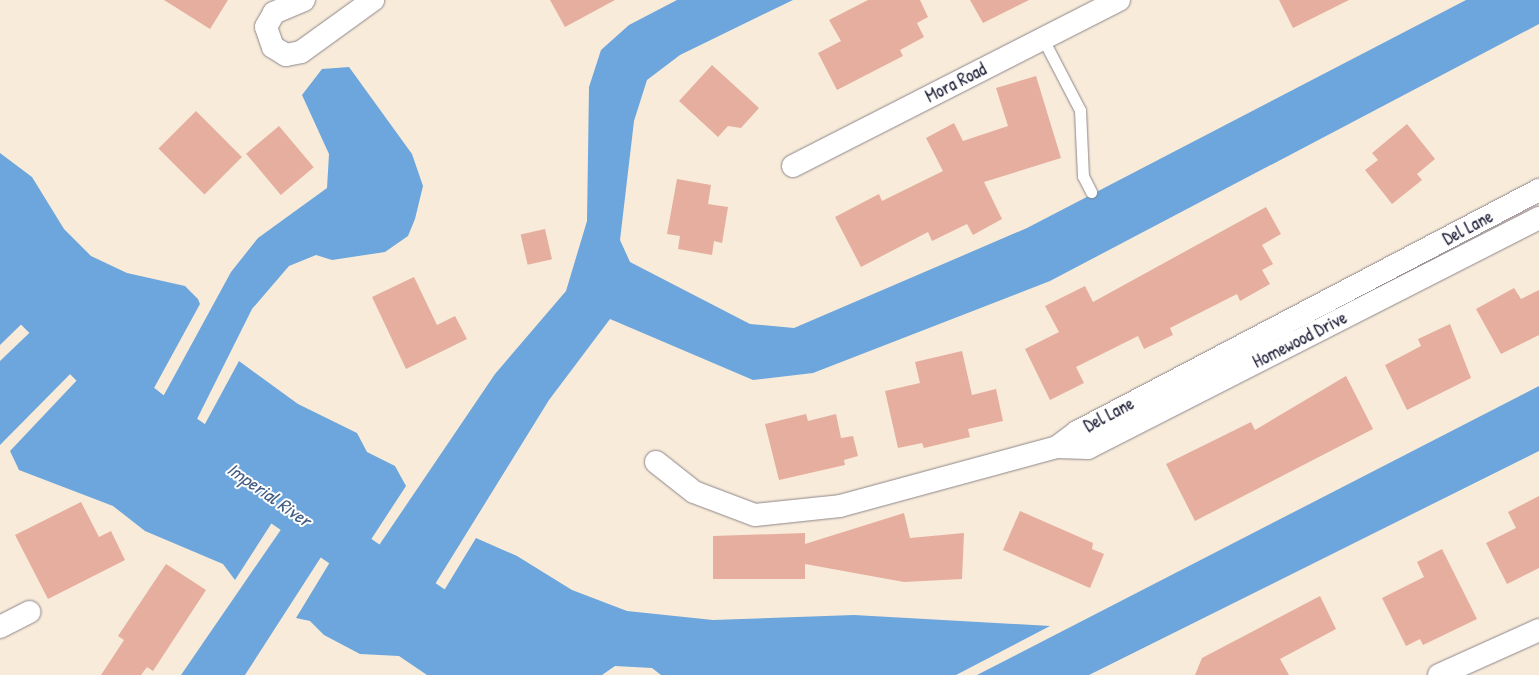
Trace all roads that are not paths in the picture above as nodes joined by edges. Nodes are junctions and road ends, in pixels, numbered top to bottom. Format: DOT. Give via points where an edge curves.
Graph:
graph roads {
  1 [pos="304,0"];
  2 [pos="373,0"];
  3 [pos="1119,0"];
  4 [pos="1043,39"];
  5 [pos="793,166"];
  6 [pos="1539,190"];
  7 [pos="1091,192"];
  8 [pos="1539,218"];
  9 [pos="1057,447"];
  10 [pos="656,462"];
  11 [pos="29,612"];
  12 [pos="0,626"];
  13 [pos="1539,630"];
  14 [pos="1441,675"];
  1 -- 2 [label="street" via="274,13 266,27 273,47 286,55 301,52"];
  3 -- 4 [label="street, Mora Road"];
  4 -- 5 [label="street, Mora Road"];
  4 -- 7 [label="lane" via="1080,110 1083,176"];
  6 -- 9 [label="street, Del Lane" via="1077,432"];
  8 -- 9 [label="street, Homewood Drive" via="1088,448"];
  9 -- 10 [label="street, Del Lane" via="840,506 755,515 694,492"];
  11 -- 12 [label="street"];
  13 -- 14 [label="street"];
}
